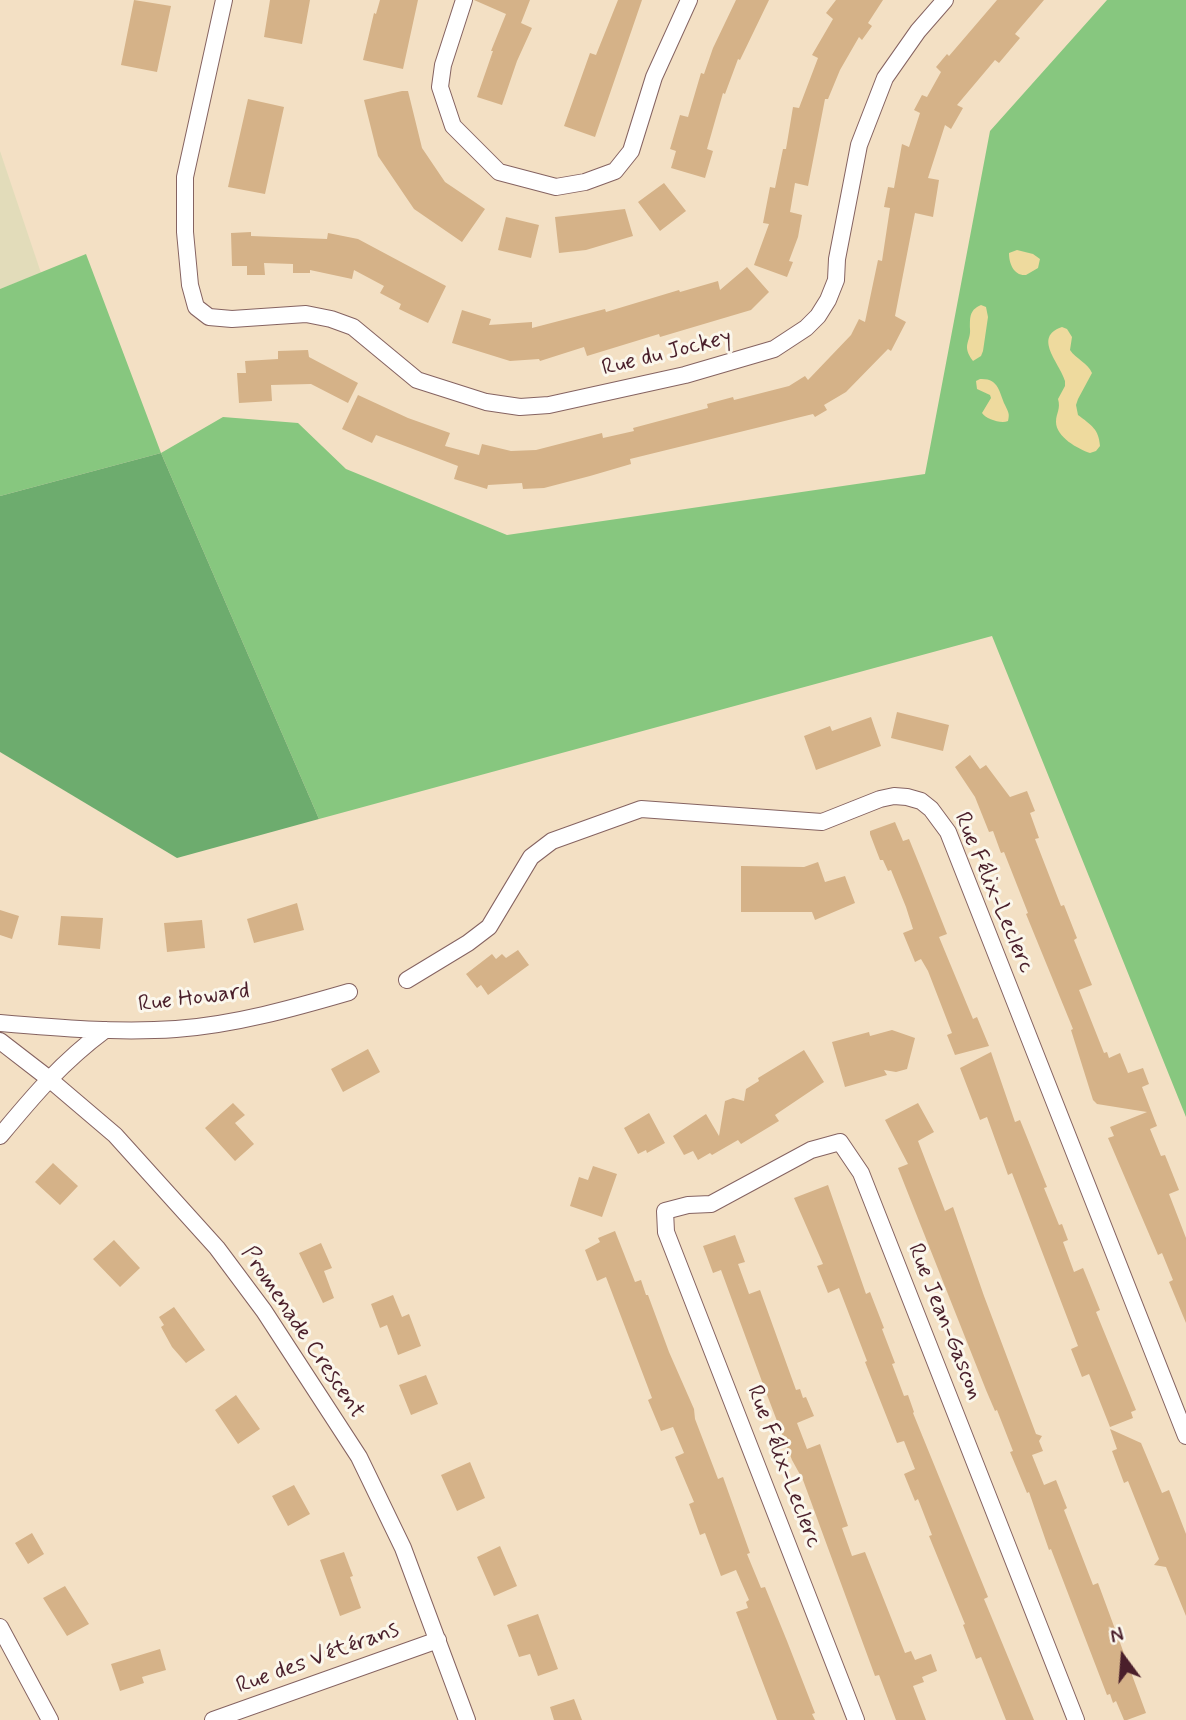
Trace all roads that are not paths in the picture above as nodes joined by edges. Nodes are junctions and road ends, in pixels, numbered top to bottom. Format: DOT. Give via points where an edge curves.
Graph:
graph roads {
  1 [pos="224,0"];
  2 [pos="464,0"];
  3 [pos="689,0"];
  4 [pos="945,0"];
  5 [pos="407,980"];
  6 [pos="349,992"];
  7 [pos="0,1023"];
  8 [pos="105,1030"];
  9 [pos="0,1041"];
  10 [pos="48,1078"];
  11 [pos="0,1136"];
  12 [pos="666,1232"];
  13 [pos="1186,1436"];
  14 [pos="0,1627"];
  15 [pos="438,1640"];
  16 [pos="50,1720"];
  17 [pos="213,1720"];
  18 [pos="467,1720"];
  19 [pos="856,1720"];
  20 [pos="1076,1720"];
  1 -- 4 [label="street, Rue du Jockey" via="185,177 190,285 196,307 209,317 232,320 306,314 331,319 353,327 417,380 486,402 520,407 549,405 685,375 774,349 806,328 818,316 836,280 859,145 885,78"];
  2 -- 3 [label="street" via="440,88 453,126 499,172 556,187 615,171 631,151 654,77"];
  5 -- 13 [label="street, Rue Félix-Leclerc" via="489,927 531,858 552,841 641,809 822,822 894,796 921,801 948,832"];
  6 -- 8 [label="street, Rue Howard" via="298,1007 178,1029"];
  7 -- 8 [label="street, Rue Howard"];
  8 -- 10 [label="street"];
  9 -- 10 [label="street, Promenade Crescent"];
  10 -- 11 [label="street"];
  10 -- 15 [label="street, Promenade Crescent" via="115,1135 217,1248 264,1311 359,1457"];
  12 -- 19 [label="street, Rue Félix-Leclerc"];
  12 -- 20 [label="street, Rue Jean-Gascon" via="665,1211 711,1204 811,1150 840,1142 861,1173"];
  14 -- 16 [label="street"];
  15 -- 17 [label="street, Rue des Vétérans"];
  15 -- 18 [label="street, Promenade Crescent"];
}
